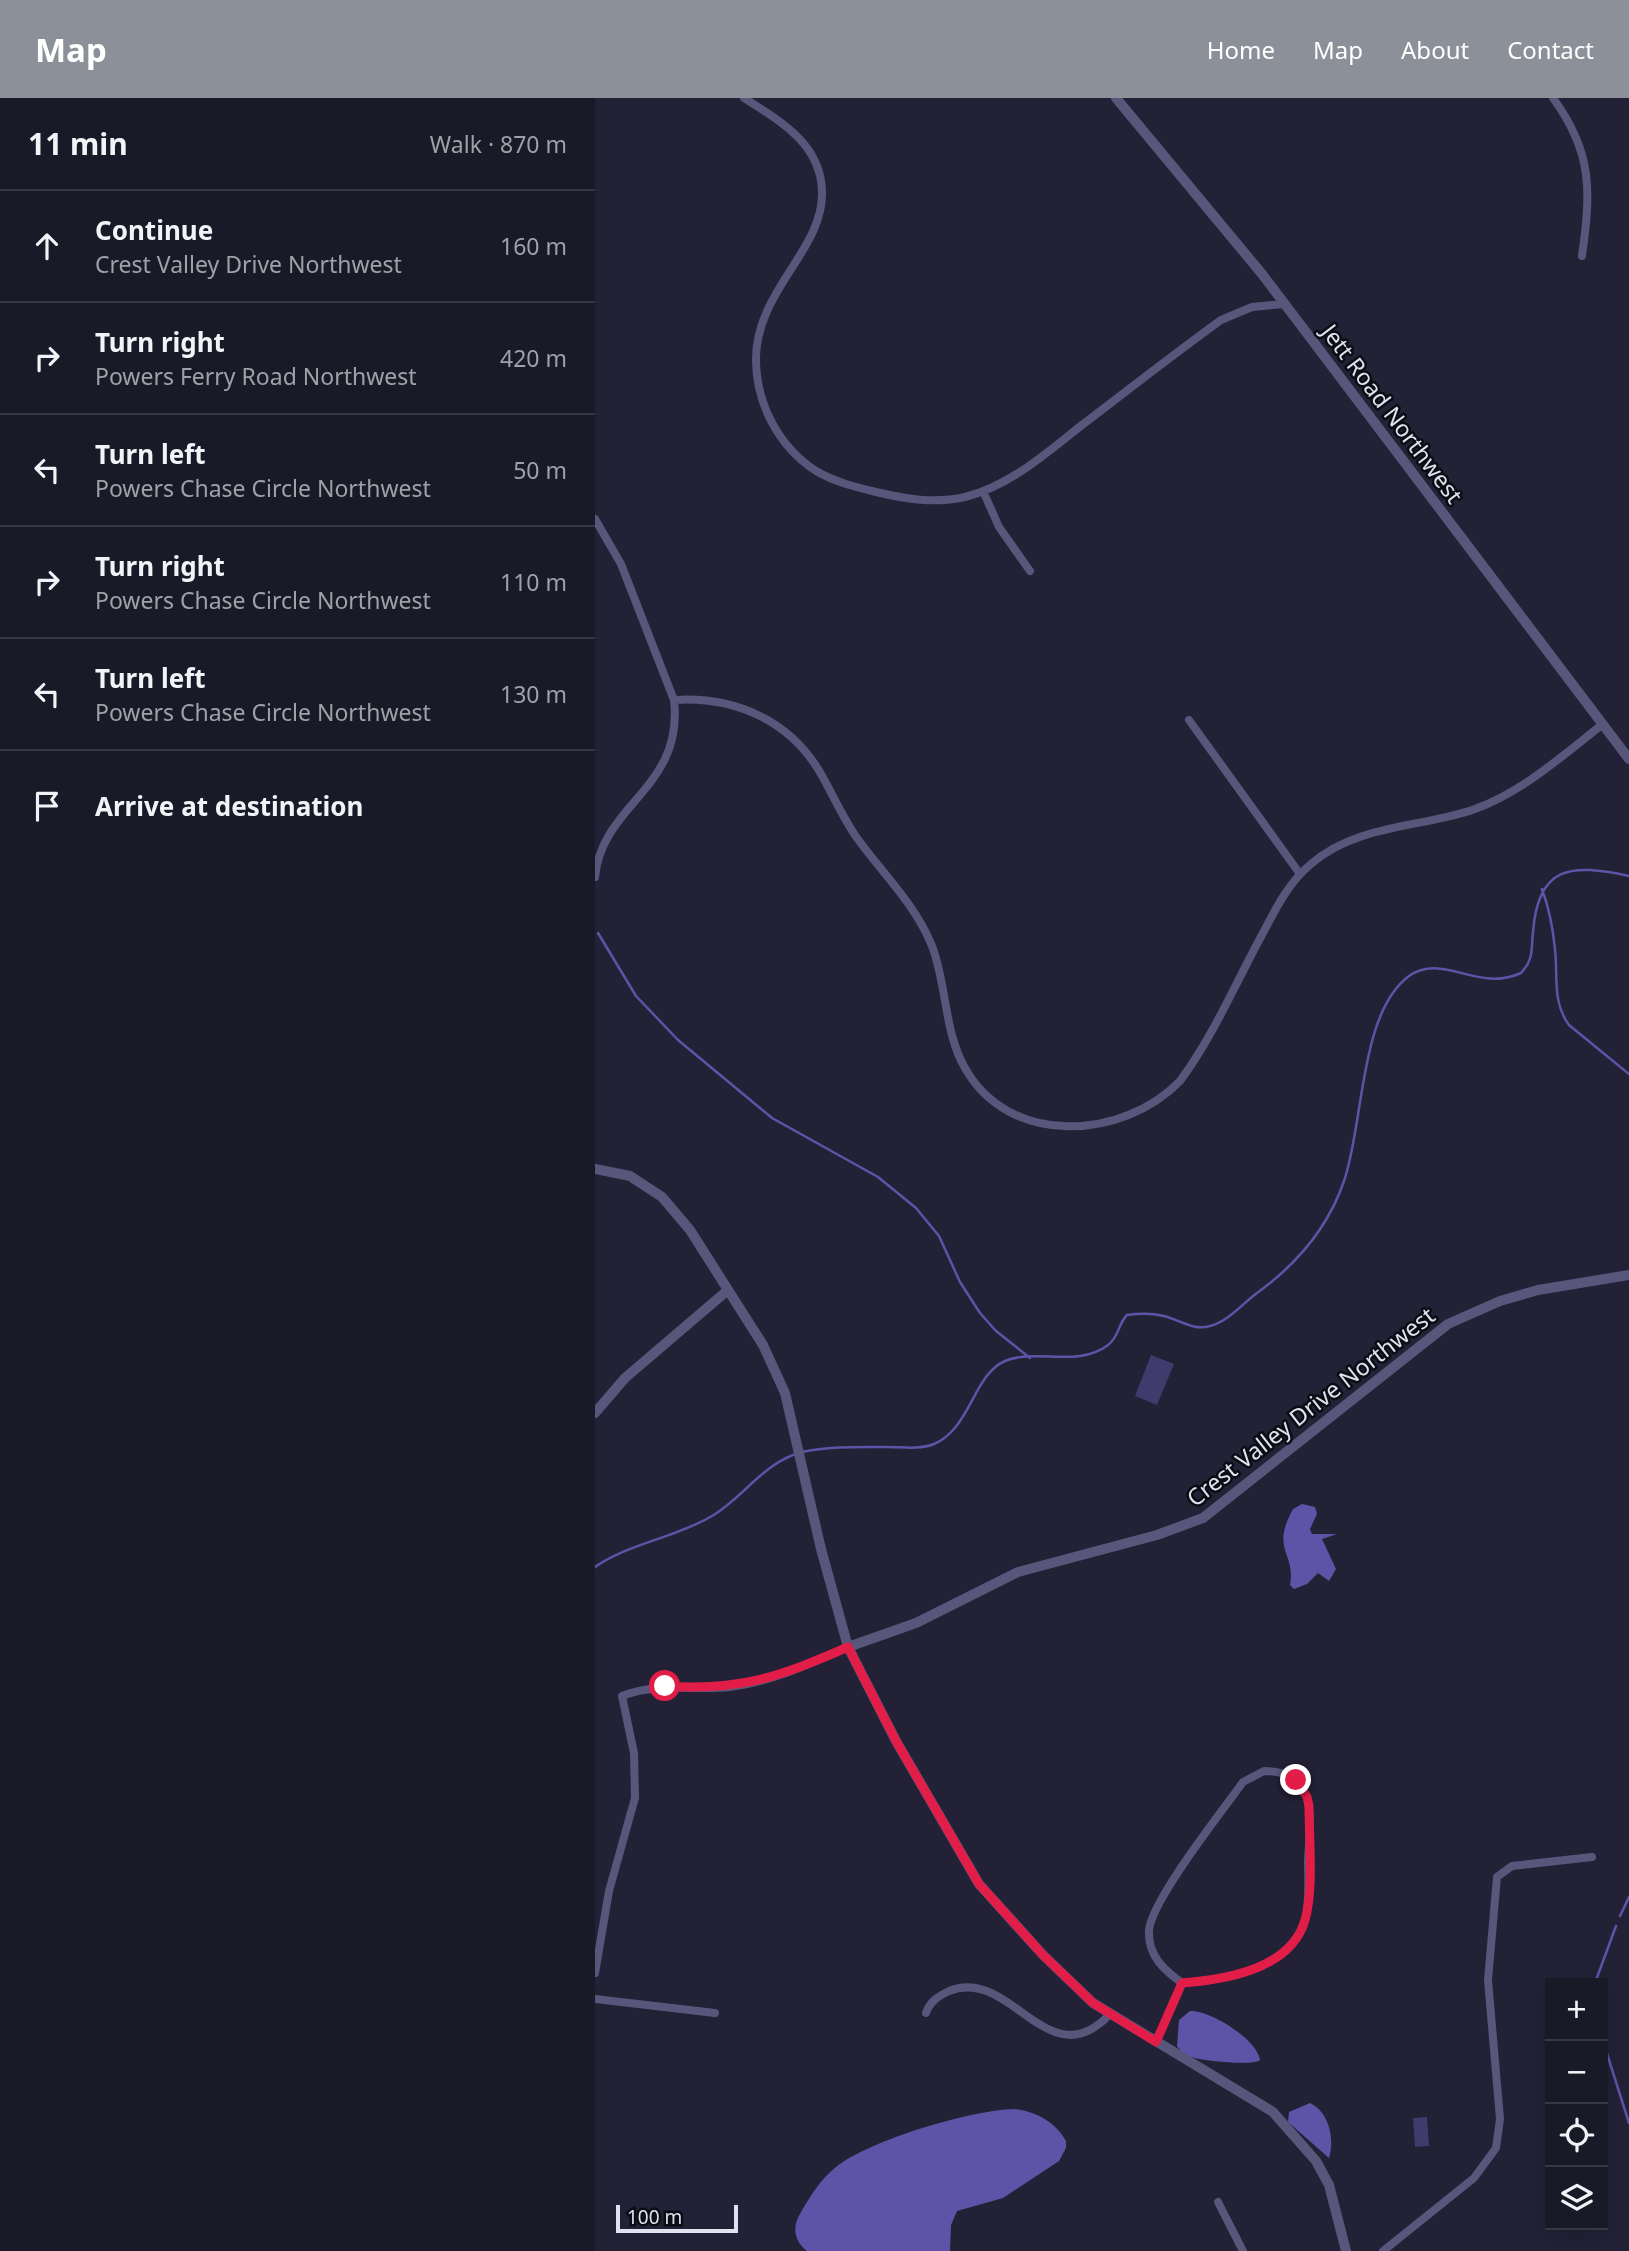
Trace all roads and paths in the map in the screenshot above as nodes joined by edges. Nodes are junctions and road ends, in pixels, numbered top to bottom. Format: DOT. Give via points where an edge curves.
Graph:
graph roads {
  1 [pos="744,98"];
  2 [pos="1117,98"];
  3 [pos="1553,98"];
  4 [pos="1583,256"];
  5 [pos="1284,303"];
  6 [pos="983,491"];
  7 [pos="595,519"];
  8 [pos="1030,571"];
  9 [pos="674,700"];
  10 [pos="1188,720"];
  11 [pos="1603,724"];
  12 [pos="1629,759"];
  13 [pos="1300,874"];
  14 [pos="595,877"];
  15 [pos="595,1169"];
  16 [pos="1629,1275"];
  17 [pos="728,1290"];
  18 [pos="595,1413"];
  19 [pos="848,1647"];
  20 [pos="1592,1857"];
  21 [pos="595,1973"];
  22 [pos="1182,1983"];
  23 [pos="595,1999"];
  24 [pos="926,2012"];
  25 [pos="715,2013"];
  26 [pos="1109,2015"];
  27 [pos="1156,2042"];
  28 [pos="1218,2202"];
  29 [pos="1243,2251"];
  30 [pos="1346,2251"];
  31 [pos="1383,2251"];
  1 -- 6 [label="street" via="807,144 822,189 814,229 769,301 759,333 758,383 776,430 806,464 847,485 924,500"];
  2 -- 5 [label="street, Jett Road Northwest"];
  3 -- 4 [label="street" via="1586,159 1589,201"];
  5 -- 6 [label="street" via="1252,307 1221,320 1024,470"];
  5 -- 11 [label="street, Jett Road Northwest"];
  6 -- 8 [label="street" via="1007,542"];
  7 -- 9 [label="street" via="621,564"];
  9 -- 13 [label="street" via="708,699 745,709 777,725 805,751 855,836 907,900 924,929 939,967 965,1069 993,1101 1032,1121 1070,1126 1110,1123 1140,1112 1167,1094 1190,1068 1280,902"];
  9 -- 14 [label="street" via="674,735 663,766 606,839"];
  10 -- 13 [label="street"];
  11 -- 12 [label="street, Jett Road Northwest"];
  11 -- 13 [label="street" via="1535,777 1499,798 1455,815 1354,838 1325,853"];
  15 -- 17 [label="street" via="630,1176 662,1197 690,1230"];
  16 -- 19 [label="street, Crest Valley Drive Northwest" via="1525,1294 1448,1324 1203,1518 1018,1572 916,1623"];
  17 -- 18 [label="street" via="625,1378"];
  17 -- 19 [label="street" via="777,1370"];
  19 -- 21 [label="street, Crest Valley Drive Northwest" via="751,1684 654,1687 622,1696 634,1754 635,1798 609,1891"];
  19 -- 26 [label="street" via="979,1884 1043,1955"];
  20 -- 31 [label="street" via="1512,1866 1497,1877 1488,1980 1500,2119 1496,2148 1474,2178"];
  22 -- 22 [label="street" via="1162,1968 1152,1952 1149,1931 1154,1911 1243,1782 1265,1771 1289,1775 1303,1788 1309,1806 1307,1909 1301,1929 1284,1949 1251,1971 1228,1979"];
  22 -- 27 [label="street"];
  23 -- 25 [label="street"];
  24 -- 26 [label="street" via="942,1994 968,1988 988,1993 1067,2036 1089,2034"];
  26 -- 27 [label="street"];
  27 -- 30 [label="street" via="1257,2100 1291,2130 1317,2161 1329,2185"];
  28 -- 29 [label="street"];
}
